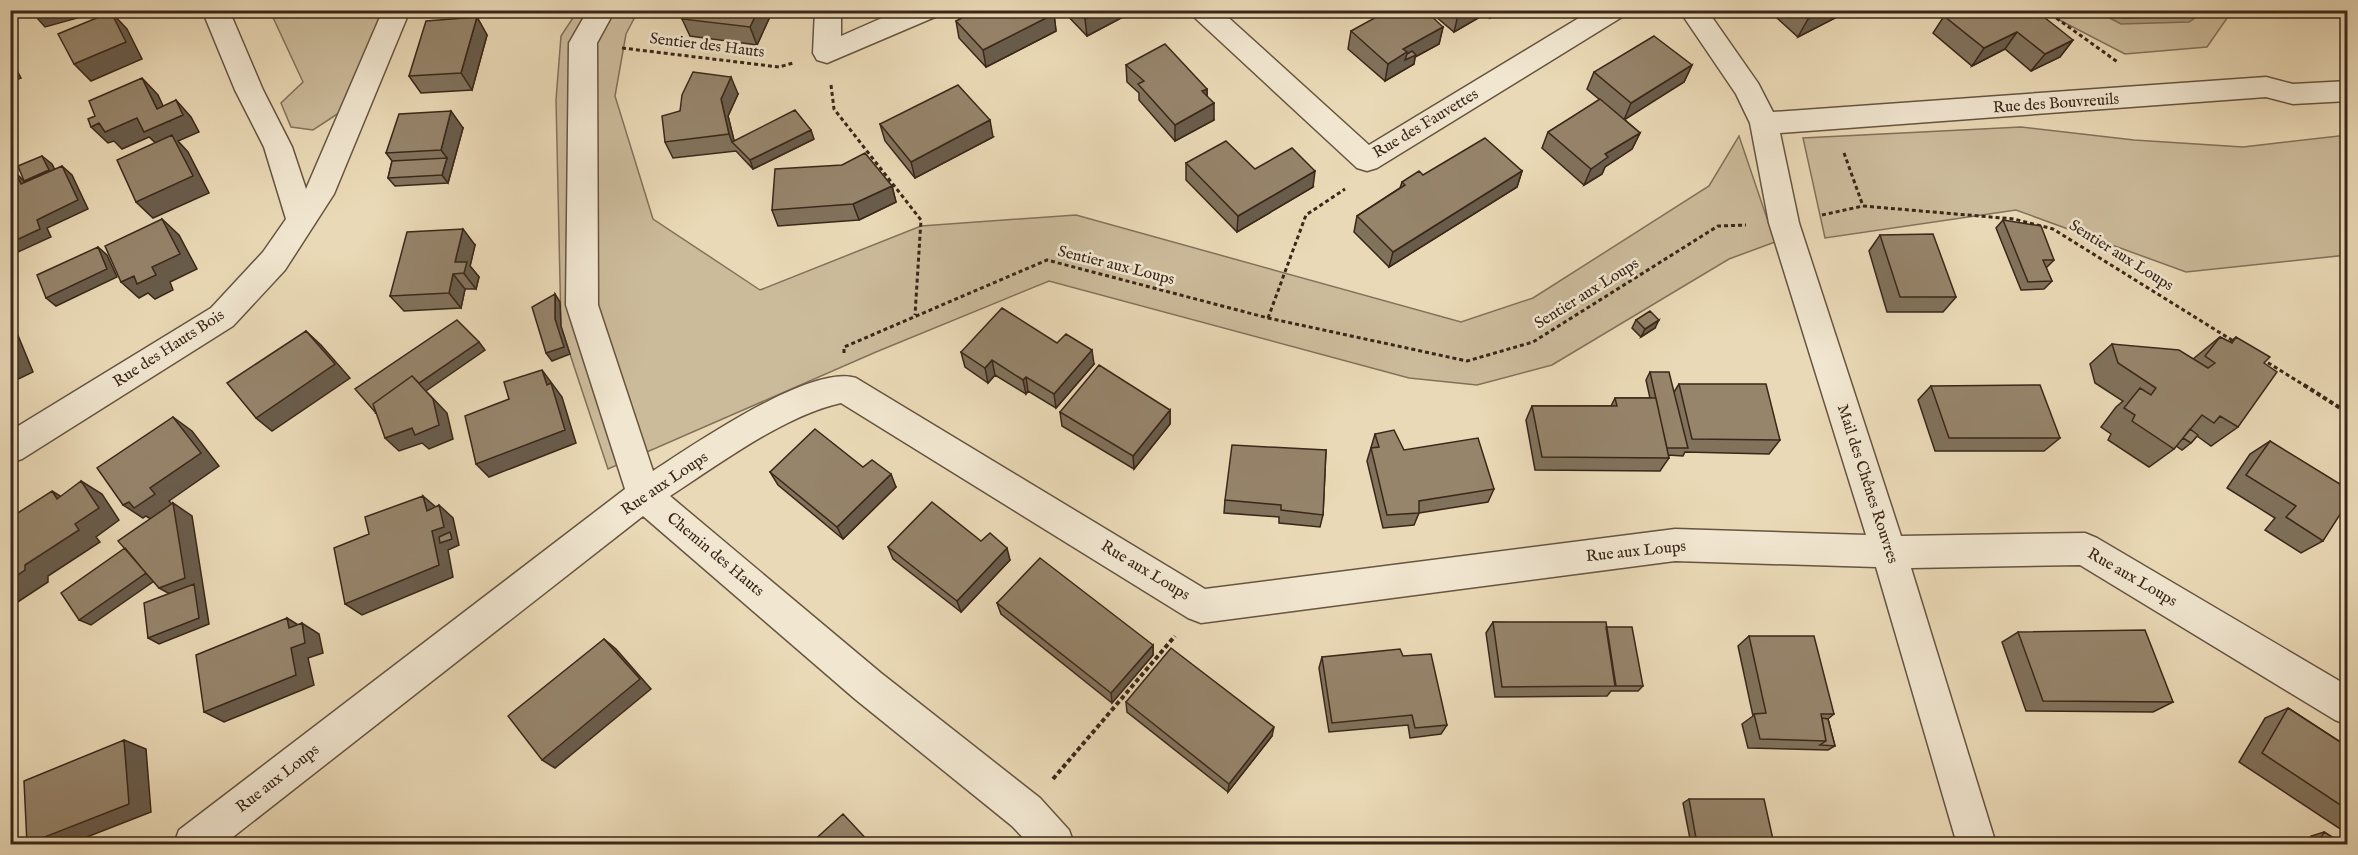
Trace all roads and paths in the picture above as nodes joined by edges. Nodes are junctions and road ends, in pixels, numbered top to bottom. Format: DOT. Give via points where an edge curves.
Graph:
graph roads {
  1 [pos="216,10"];
  2 [pos="397,10"];
  3 [pos="602,10"];
  4 [pos="828,10"];
  5 [pos="926,10"];
  6 [pos="1203,10"];
  7 [pos="1613,10"];
  8 [pos="1692,10"];
  9 [pos="2045,10"];
  10 [pos="583,43"];
  11 [pos="827,53"];
  12 [pos="2348,91"];
  13 [pos="2151,97"];
  14 [pos="1833,120"];
  15 [pos="1764,123"];
  16 [pos="1366,160"];
  17 [pos="1863,206"];
  18 [pos="302,221"];
  19 [pos="1784,223"];
  20 [pos="915,315"];
  21 [pos="1268,318"];
  22 [pos="2236,343"];
  23 [pos="2257,356"];
  24 [pos="845,388"];
  25 [pos="2348,413"];
  26 [pos="10,449"];
  27 [pos="644,495"];
  28 [pos="1889,552"];
  29 [pos="1201,606"];
  30 [pos="2348,707"];
  31 [pos="1026,812"];
  32 [pos="193,844"];
  33 [pos="1055,844"];
  34 [pos="1976,844"];
  1 -- 18 [label="street" via="278,147"];
  2 -- 18 [label="street, Rue des Hauts Bois" via="319,194"];
  3 -- 10 [label="street"];
  4 -- 11 [label="street"];
  5 -- 11 [label="street"];
  6 -- 16 [label="street, Rue des Fauvettes"];
  7 -- 16 [label="street, Rue des Fauvettes"];
  8 -- 15 [label="street, Mail des Chênes Rouvres" via="1748,90"];
  9 -- 13 [label="path" via="2116,60"];
  10 -- 11 [label="path, Sentier des Hauts" via="780,67"];
  10 -- 27 [label="street" via="582,305"];
  11 -- 20 [label="path" via="834,109 921,219"];
  12 -- 13 [label="street, Rue des Bouvreuils" via="2293,94 2266,87"];
  13 -- 14 [label="street, Rue des Bouvreuils"];
  14 -- 15 [label="street, Rue des Bouvreuils"];
  14 -- 17 [label="path"];
  15 -- 19 [label="street, Mail des Chênes Rouvres"];
  16 -- 21 [label="path" via="1364,177 1306,215"];
  17 -- 19 [label="path, Sentier aux Loups"];
  17 -- 22 [label="path, Sentier aux Loups" via="2014,219 2054,229"];
  18 -- 26 [label="street, Rue des Hauts Bois" via="274,261 222,317"];
  19 -- 21 [label="path, Sentier aux Loups" via="1718,226 1533,342 1467,361"];
  19 -- 28 [label="street, Mail des Chênes Rouvres"];
  20 -- 21 [label="path, Sentier aux Loups" via="1047,260"];
  20 -- 24 [label="path, Sentier aux Loups" via="844,347"];
  23 -- 25 [label="path"];
  24 -- 27 [label="street, Rue aux Loups" via="814,395 737,435"];
  24 -- 29 [label="street, Rue aux Loups"];
  27 -- 31 [label="street, Chemin des Hauts" via="868,686"];
  27 -- 32 [label="street, Rue aux Loups"];
  28 -- 29 [label="street, Rue aux Loups" via="1675,545"];
  28 -- 30 [label="street, Rue aux Loups" via="2085,549"];
  28 -- 34 [label="street, Mail des Chênes Rouvres"];
  29 -- 31 [label="path"];
  31 -- 33 [label="street, Chemin des Hauts"];
}
